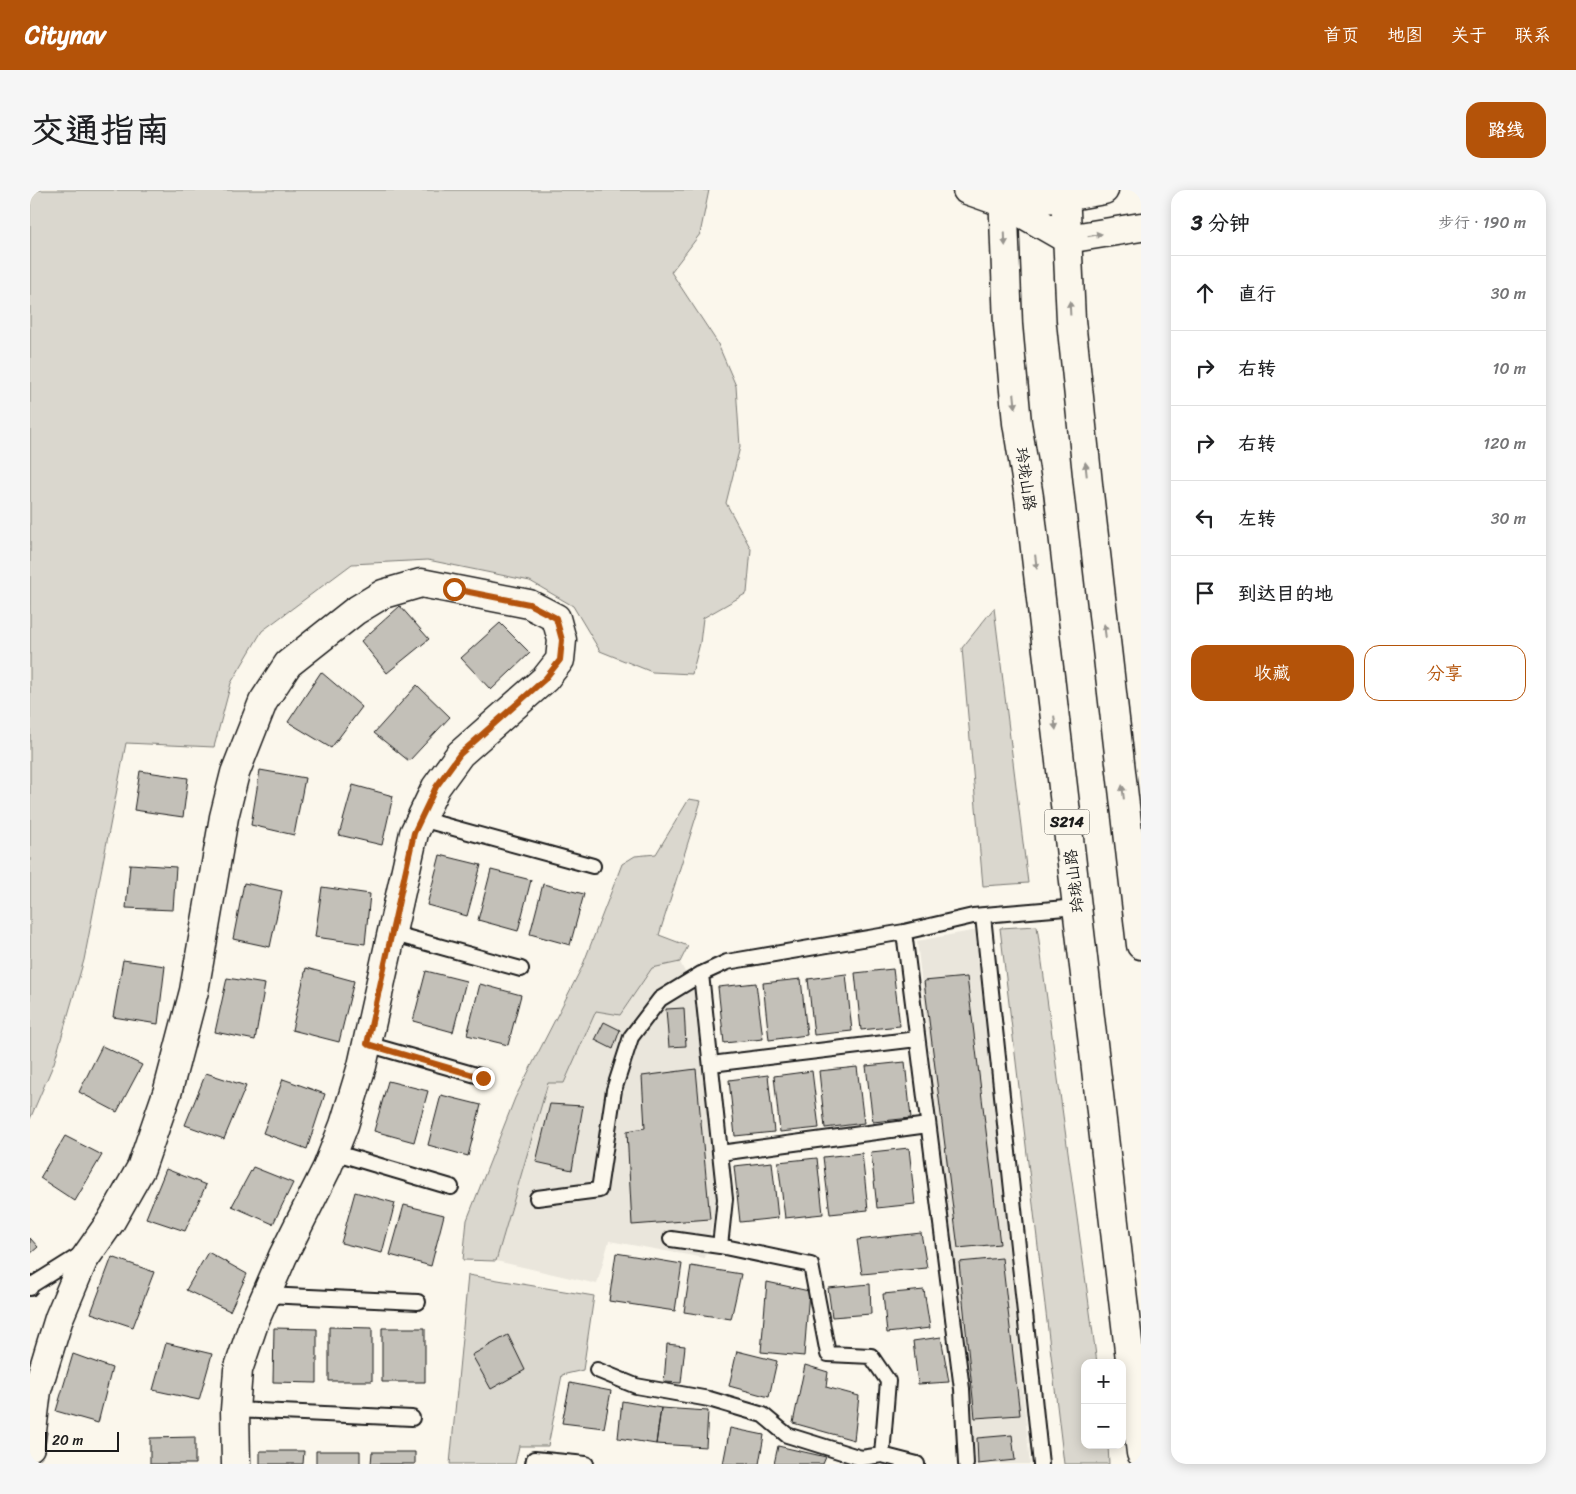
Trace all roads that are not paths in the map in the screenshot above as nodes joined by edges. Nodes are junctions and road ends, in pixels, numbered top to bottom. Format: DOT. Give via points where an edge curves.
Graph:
graph roads {
  1 [pos="967,190"];
  2 [pos="1104,190"];
  3 [pos="1065,194"];
  4 [pos="1003,197"];
  5 [pos="1141,227"];
  6 [pos="1067,239"];
  7 [pos="421,819"];
  8 [pos="593,866"];
  9 [pos="1077,907"];
  10 [pos="983,916"];
  11 [pos="904,932"];
  12 [pos="391,933"];
  13 [pos="1141,945"];
  14 [pos="522,970"];
  15 [pos="702,974"];
  16 [pos="917,1039"];
  17 [pos="367,1044"];
  18 [pos="711,1064"];
  19 [pos="483,1078"];
  20 [pos="928,1125"];
  21 [pos="333,1152"];
  22 [pos="720,1153"];
  23 [pos="451,1187"];
  24 [pos="537,1198"];
  25 [pos="671,1239"];
  26 [pos="94,1246"];
  27 [pos="720,1246"];
  28 [pos="30,1288"];
  29 [pos="266,1295"];
  30 [pos="418,1302"];
  31 [pos="597,1370"];
  32 [pos="235,1410"];
  33 [pos="412,1418"];
  34 [pos="30,1447"];
  35 [pos="1141,1453"];
  36 [pos="882,1455"];
  37 [pos="236,1464"];
  38 [pos="533,1464"];
  39 [pos="586,1464"];
  40 [pos="917,1464"];
  41 [pos="966,1464"];
  42 [pos="1041,1464"];
  1 -- 4 [label="main road"];
  2 -- 3 [label="main road"];
  3 -- 4 [label="main road"];
  3 -- 6 [label="main road"];
  4 -- 6 [label="main road"];
  4 -- 9 [label="main road, 玲珑山路 / S214, one-way" via="1008,325 1018,423"];
  6 -- 5 [label="main road, one-way"];
  13 -- 6 [label="main road, one-way" via="1074,349"];
  7 -- 8 [label="lane"];
  7 -- 12 [label="main road" via="414,833"];
  7 -- 26 [label="main road" via="436,787 460,754 545,679 560,660 562,640 556,618 529,604 421,583 383,594 355,611 288,664 263,702 235,772 224,817 194,991 168,1090 141,1168"];
  9 -- 10 [label="lane"];
  9 -- 35 [label="main road, 玲珑山路 / S214"];
  10 -- 11 [label="lane"];
  10 -- 42 [label="lane"];
  11 -- 15 [label="lane" via="727,962"];
  11 -- 16 [label="lane"];
  12 -- 14 [label="lane"];
  12 -- 17 [label="main road"];
  15 -- 18 [label="lane"];
  15 -- 24 [label="lane" via="660,999 631,1038 614,1090 600,1190"];
  16 -- 18 [label="lane"];
  16 -- 20 [label="lane"];
  17 -- 19 [label="lane"];
  17 -- 21 [label="main road"];
  18 -- 22 [label="lane"];
  20 -- 22 [label="lane"];
  20 -- 41 [label="lane" via="962,1389"];
  21 -- 23 [label="lane"];
  21 -- 29 [label="main road"];
  22 -- 27 [label="lane" via="725,1199"];
  25 -- 27 [label="lane"];
  26 -- 28 [label="lane"];
  26 -- 34 [label="main road" via="84,1261 60,1318 37,1390"];
  27 -- 36 [label="lane" via="811,1265 828,1354 871,1356 888,1381"];
  29 -- 30 [label="lane"];
  29 -- 32 [label="main road" via="238,1370"];
  31 -- 36 [label="lane" via="636,1386 709,1399 763,1415 787,1435 861,1458"];
  32 -- 33 [label="lane"];
  32 -- 37 [label="main road"];
  36 -- 40 [label="lane"];
  38 -- 39 [label="lane" via="534,1459"];
}
